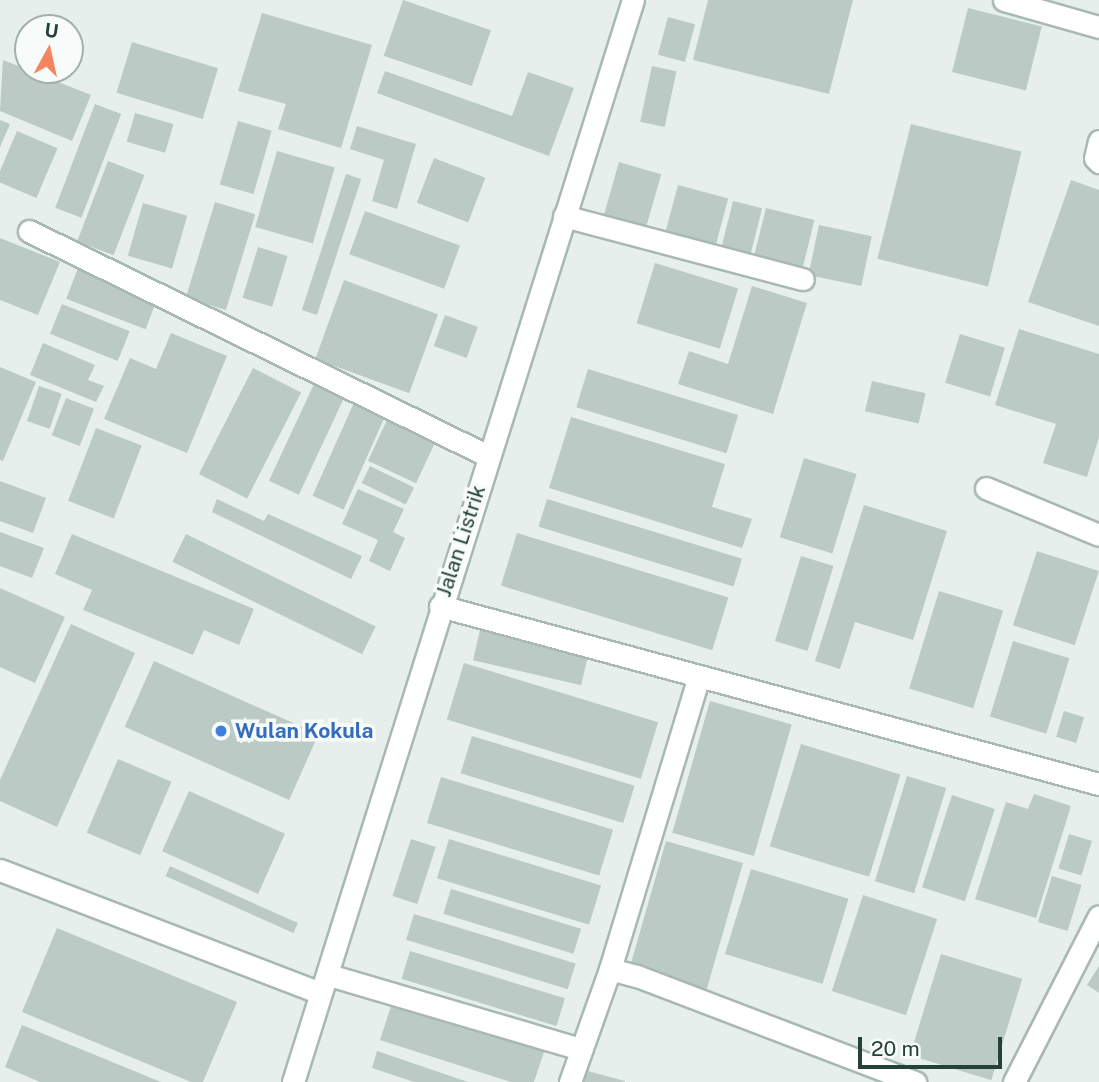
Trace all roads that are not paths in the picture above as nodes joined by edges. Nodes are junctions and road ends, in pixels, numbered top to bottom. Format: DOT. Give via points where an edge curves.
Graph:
graph roads {
  1 [pos="633,0"];
  2 [pos="1004,0"];
  3 [pos="1099,27"];
  4 [pos="1099,141"];
  5 [pos="1099,162"];
  6 [pos="564,216"];
  7 [pos="29,231"];
  8 [pos="803,279"];
  9 [pos="488,456"];
  10 [pos="986,488"];
  11 [pos="1099,536"];
  12 [pos="440,606"];
  13 [pos="699,676"];
  14 [pos="1099,784"];
  15 [pos="0,870"];
  16 [pos="1099,916"];
  17 [pos="610,969"];
  18 [pos="323,983"];
  19 [pos="581,1049"];
  20 [pos="293,1082"];
  21 [pos="570,1082"];
  22 [pos="915,1082"];
  23 [pos="1014,1082"];
  1 -- 6 [label="street, Jalan Listrik"];
  2 -- 3 [label="street"];
  4 -- 5 [label="street" via="1095,158"];
  6 -- 8 [label="street"];
  6 -- 9 [label="street, Jalan Listrik"];
  7 -- 9 [label="street"];
  9 -- 12 [label="street, Jalan Listrik"];
  10 -- 11 [label="street"];
  12 -- 13 [label="street"];
  12 -- 18 [label="street, Jalan Listrik"];
  13 -- 14 [label="street"];
  13 -- 17 [label="street"];
  15 -- 18 [label="street"];
  16 -- 23 [label="street"];
  17 -- 19 [label="street"];
  17 -- 22 [label="street"];
  18 -- 19 [label="street"];
  18 -- 20 [label="street, Jalan Listrik"];
  19 -- 21 [label="street"];
}
